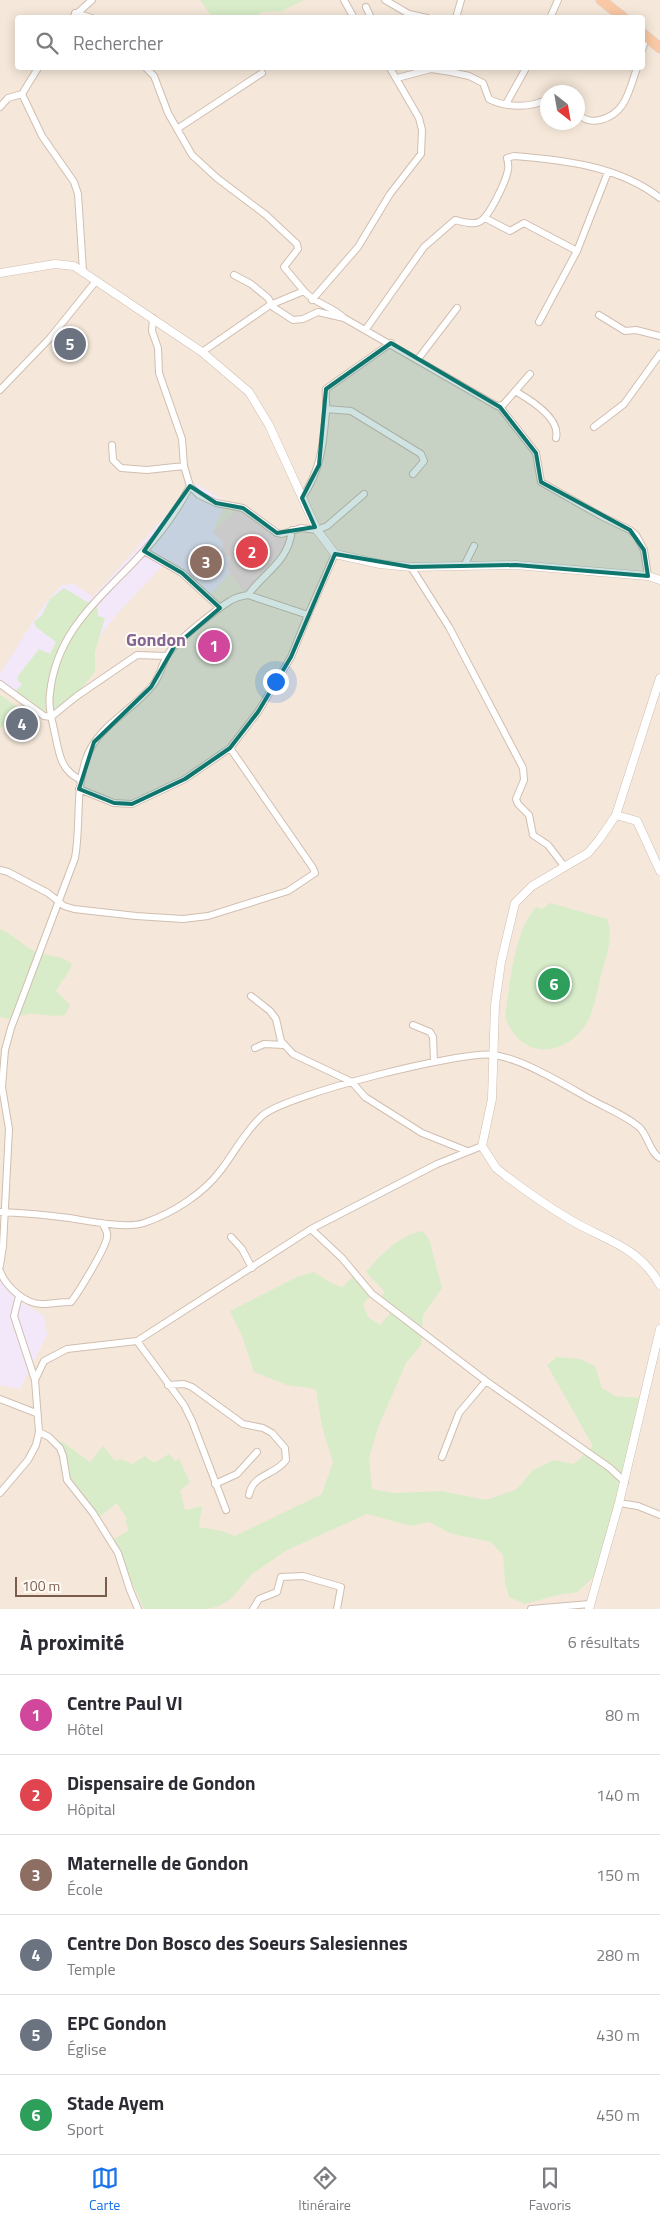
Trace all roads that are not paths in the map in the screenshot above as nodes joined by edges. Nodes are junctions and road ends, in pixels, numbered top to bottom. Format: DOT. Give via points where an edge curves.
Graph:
graph roads {
  1 [pos="92,0"];
  2 [pos="344,0"];
  3 [pos="385,0"];
  4 [pos="461,0"];
  5 [pos="558,0"];
  6 [pos="601,0"];
  7 [pos="366,8"];
  8 [pos="74,15"];
  9 [pos="352,15"];
  10 [pos="370,15"];
  11 [pos="414,15"];
  12 [pos="457,15"];
  13 [pos="551,15"];
  14 [pos="620,15"];
  15 [pos="645,35"];
  16 [pos="660,48"];
  17 [pos="37,70"];
  18 [pos="148,70"];
  19 [pos="391,70"];
  20 [pos="427,70"];
  21 [pos="436,70"];
  22 [pos="525,70"];
  23 [pos="636,70"];
  24 [pos="262,72"];
  25 [pos="397,78"];
  26 [pos="22,94"];
  27 [pos="540,103"];
  28 [pos="506,104"];
  29 [pos="0,107"];
  30 [pos="585,118"];
  31 [pos="177,130"];
  32 [pos="608,172"];
  33 [pos="660,198"];
  34 [pos="485,218"];
  35 [pos="577,251"];
  36 [pos="83,271"];
  37 [pos="0,272"];
  38 [pos="234,275"];
  39 [pos="96,281"];
  40 [pos="304,292"];
  41 [pos="312,300"];
  42 [pos="270,305"];
  43 [pos="457,308"];
  44 [pos="599,315"];
  45 [pos="153,318"];
  46 [pos="344,318"];
  47 [pos="539,322"];
  48 [pos="366,330"];
  49 [pos="660,336"];
  50 [pos="391,343"];
  51 [pos="202,352"];
  52 [pos="660,354"];
  53 [pos="418,359"];
  54 [pos="530,374"];
  55 [pos="0,390"];
  56 [pos="515,391"];
  57 [pos="500,407"];
  58 [pos="326,409"];
  59 [pos="594,427"];
  60 [pos="556,438"];
  61 [pos="112,445"];
  62 [pos="184,466"];
  63 [pos="413,474"];
  64 [pos="190,486"];
  65 [pos="364,494"];
  66 [pos="302,498"];
  67 [pos="292,530"];
  68 [pos="316,530"];
  69 [pos="474,546"];
  70 [pos="144,551"];
  71 [pos="336,554"];
  72 [pos="464,566"];
  73 [pos="411,567"];
  74 [pos="648,576"];
  75 [pos="660,580"];
  76 [pos="248,594"];
  77 [pos="220,608"];
  78 [pos="308,615"];
  79 [pos="166,656"];
  80 [pos="660,678"];
  81 [pos="0,684"];
  82 [pos="51,717"];
  83 [pos="230,748"];
  84 [pos="81,780"];
  85 [pos="79,789"];
  86 [pos="616,814"];
  87 [pos="564,866"];
  88 [pos="0,870"];
  89 [pos="660,870"];
  90 [pos="59,903"];
  91 [pos="251,996"];
  92 [pos="413,1025"];
  93 [pos="284,1045"];
  94 [pos="254,1048"];
  95 [pos="495,1055"];
  96 [pos="434,1062"];
  97 [pos="352,1082"];
  98 [pos="482,1146"];
  99 [pos="467,1151"];
  100 [pos="660,1158"];
  101 [pos="2,1212"];
  102 [pos="102,1223"];
  103 [pos="311,1229"];
  104 [pos="231,1237"];
  105 [pos="0,1266"];
  106 [pos="252,1268"];
  107 [pos="0,1271"];
  108 [pos="660,1285"];
  109 [pos="19,1296"];
  110 [pos="660,1329"];
  111 [pos="137,1341"];
  112 [pos="659,1345"];
  113 [pos="35,1380"];
  114 [pos="486,1380"];
  115 [pos="168,1384"];
  116 [pos="0,1399"];
  117 [pos="36,1413"];
  118 [pos="39,1432"];
  119 [pos="257,1452"];
  120 [pos="442,1457"];
  121 [pos="625,1482"];
  122 [pos="215,1484"];
  123 [pos="0,1493"];
  124 [pos="249,1495"];
  125 [pos="619,1503"];
  126 [pos="226,1510"];
  127 [pos="660,1515"];
  128 [pos="590,1606"];
  129 [pos="138,1609"];
  130 [pos="252,1609"];
  131 [pos="337,1609"];
  132 [pos="531,1609"];
  1 -- 8 [label="street"];
  2 -- 9 [label="street"];
  3 -- 11 [label="street"];
  4 -- 12 [label="street"];
  5 -- 13 [label="street"];
  6 -- 14 [label="highway"];
  7 -- 10 [label="street"];
  15 -- 16 [label="highway"];
  17 -- 26 [label="street"];
  18 -- 31 [label="street" via="158,83"];
  19 -- 25 [label="street"];
  20 -- 25 [label="street"];
  21 -- 28 [label="street" via="464,75 483,83 489,99"];
  22 -- 28 [label="street"];
  23 -- 30 [label="street" via="617,113 595,121"];
  24 -- 31 [label="street"];
  25 -- 41 [label="street" via="419,118 422,154 390,194 358,247"];
  26 -- 29 [label="street" via="8,98"];
  26 -- 36 [label="street" via="42,136 74,182 78,194"];
  27 -- 28 [label="street" via="533,106"];
  31 -- 40 [label="street" via="200,164 266,215 297,244 298,250 284,267"];
  32 -- 33 [label="street" via="646,187"];
  32 -- 34 [label="street" via="564,160 507,158 508,169 502,186"];
  32 -- 35 [label="street"];
  34 -- 35 [label="street" via="510,231 524,223 529,224"];
  34 -- 48 [label="street" via="478,223 456,220 424,247"];
  35 -- 47 [label="street"];
  36 -- 37 [label="street" via="55,264"];
  36 -- 39 [label="street"];
  38 -- 42 [label="street" via="268,298"];
  39 -- 45 [label="street"];
  39 -- 55 [label="street" via="50,338"];
  40 -- 41 [label="street"];
  40 -- 42 [label="street"];
  41 -- 46 [label="street"];
  42 -- 46 [label="street" via="293,320 318,312"];
  42 -- 51 [label="street"];
  43 -- 53 [label="street"];
  44 -- 49 [label="street" via="625,331 636,330"];
  45 -- 51 [label="street"];
  45 -- 62 [label="street" via="158,368 182,439"];
  46 -- 48 [label="street"];
  48 -- 50 [label="street"];
  50 -- 53 [label="street"];
  50 -- 58 [label="street" via="329,385 325,394"];
  51 -- 66 [label="street" via="256,402"];
  52 -- 59 [label="street" via="624,404"];
  53 -- 57 [label="street"];
  54 -- 56 [label="street"];
  56 -- 57 [label="street"];
  56 -- 60 [label="street" via="545,412 556,431"];
  57 -- 74 [label="street" via="536,453 541,482 636,535 644,550"];
  58 -- 63 [label="street" via="351,411 422,454 424,461"];
  58 -- 66 [label="street" via="319,465"];
  61 -- 62 [label="street" via="113,460 121,468 140,470"];
  62 -- 64 [label="street"];
  64 -- 67 [label="street" via="199,495 216,503 244,508 277,533"];
  64 -- 70 [label="street"];
  65 -- 68 [label="street" via="333,522"];
  66 -- 68 [label="street"];
  67 -- 68 [label="street"];
  67 -- 76 [label="street" via="290,545 283,556"];
  68 -- 71 [label="street"];
  69 -- 72 [label="street"];
  70 -- 77 [label="street" via="182,572"];
  70 -- 82 [label="street" via="74,626 53,676"];
  71 -- 73 [label="street"];
  71 -- 78 [label="street"];
  72 -- 73 [label="street"];
  72 -- 74 [label="street" via="516,565"];
  73 -- 87 [label="street" via="450,627 523,768 524,780 516,799 529,815 532,832 548,845"];
  74 -- 75 [label="street"];
  76 -- 77 [label="street" via="238,596"];
  76 -- 78 [label="street"];
  77 -- 79 [label="street"];
  78 -- 83 [label="street" via="292,656 258,712"];
  79 -- 82 [label="street" via="136,655"];
  79 -- 84 [label="street" via="152,687 109,724 94,742"];
  80 -- 86 [label="street"];
  81 -- 82 [label="street" via="44,716"];
  82 -- 84 [label="street" via="60,762"];
  83 -- 85 [label="street" via="184,779 132,804 114,803"];
  83 -- 90 [label="street" via="315,873 288,891 208,916 183,919 74,909"];
  84 -- 85 [label="street"];
  85 -- 90 [label="street" via="75,858"];
  86 -- 87 [label="street" via="594,848"];
  86 -- 89 [label="street" via="637,821"];
  87 -- 95 [label="street" via="532,886 515,903 495,1005"];
  88 -- 90 [label="street" via="48,892"];
  90 -- 101 [label="street" via="5,1050 2,1087 9,1129"];
  91 -- 93 [label="street" via="264,1004 276,1019"];
  92 -- 96 [label="street" via="430,1032 433,1037"];
  93 -- 94 [label="street" via="264,1044"];
  93 -- 97 [label="street" via="293,1054"];
  95 -- 96 [label="street" via="472,1055"];
  95 -- 98 [label="street" via="492,1099"];
  95 -- 100 [label="street" via="556,1080 626,1118 642,1130"];
  96 -- 97 [label="street"];
  97 -- 99 [label="street" via="365,1097 422,1134"];
  97 -- 102 [label="street" via="291,1100 263,1114 210,1183 176,1208 142,1224"];
  98 -- 99 [label="street"];
  98 -- 108 [label="street" via="496,1168 506,1176 570,1221 620,1244 653,1273"];
  99 -- 103 [label="street"];
  101 -- 102 [label="street"];
  101 -- 105 [label="street"];
  102 -- 109 [label="street" via="107,1239 72,1301 42,1304"];
  103 -- 106 [label="street"];
  103 -- 114 [label="street" via="342,1258 372,1294"];
  104 -- 106 [label="street"];
  106 -- 111 [label="street"];
  107 -- 109 [label="street"];
  109 -- 113 [label="street" via="14,1316"];
  110 -- 112 [label="street"];
  111 -- 113 [label="street" via="67,1349 44,1361"];
  111 -- 115 [label="street"];
  112 -- 121 [label="street"];
  113 -- 117 [label="street"];
  114 -- 120 [label="street" via="459,1413"];
  114 -- 121 [label="street" via="594,1456"];
  115 -- 122 [label="street" via="192,1421"];
  115 -- 124 [label="street" via="192,1387 243,1424 268,1430 285,1448 286,1460 255,1481"];
  116 -- 117 [label="street"];
  117 -- 118 [label="street"];
  118 -- 123 [label="street" via="28,1460"];
  118 -- 129 [label="street" via="60,1448 67,1480 93,1513 118,1554"];
  119 -- 122 [label="street" via="237,1474"];
  121 -- 125 [label="street"];
  122 -- 126 [label="street"];
  125 -- 127 [label="street"];
  125 -- 128 [label="street"];
  128 -- 132 [label="street"];
  130 -- 131 [label="street" via="258,1599 277,1592 281,1577 303,1576 342,1587"];
}
